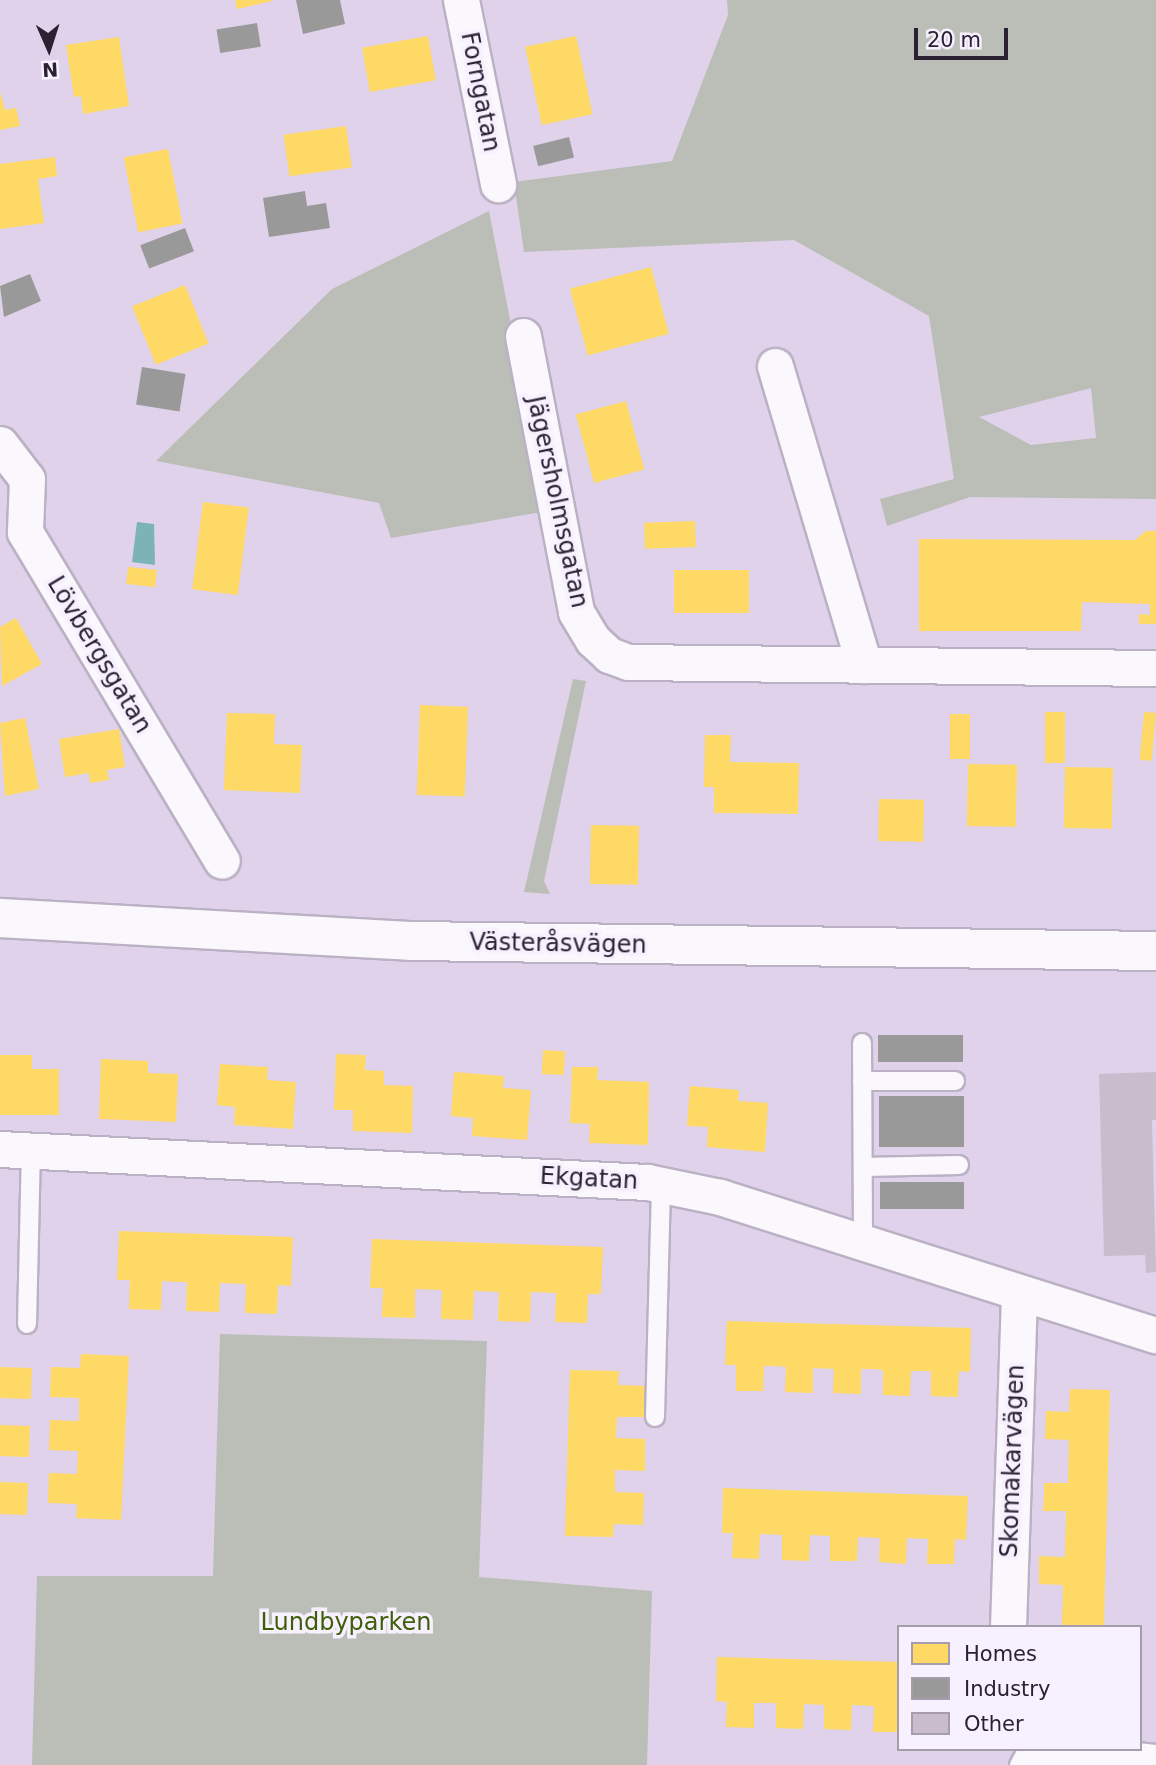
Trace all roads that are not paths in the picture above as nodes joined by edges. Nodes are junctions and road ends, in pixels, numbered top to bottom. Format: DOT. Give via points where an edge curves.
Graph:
graph roads {
  1 [pos="461,0"];
  2 [pos="498,184"];
  3 [pos="523,336"];
  4 [pos="775,366"];
  5 [pos="0,444"];
  6 [pos="864,665"];
  7 [pos="1156,668"];
  8 [pos="222,861"];
  9 [pos="0,918"];
  10 [pos="1156,948"];
  11 [pos="862,1043"];
  12 [pos="862,1080"];
  13 [pos="955,1081"];
  14 [pos="15,1149"];
  15 [pos="958,1165"];
  16 [pos="863,1167"];
  17 [pos="662,1184"];
  18 [pos="863,1243"];
  19 [pos="1019,1294"];
  20 [pos="27,1324"];
  21 [pos="1156,1335"];
  22 [pos="655,1418"];
  23 [pos="1008,1625"];
  24 [pos="1053,1751"];
  25 [pos="1156,1762"];
  1 -- 2 [label="street, Forngatan"];
  3 -- 6 [label="street, Jägersholmsgatan" via="576,612 593,640 628,662"];
  4 -- 6 [label="street"];
  5 -- 8 [label="street, Lövbergsgatan" via="27,479 25,532"];
  6 -- 7 [label="street, Jägersholmsgatan"];
  9 -- 10 [label="street, Västeråsvägen" via="411,941"];
  11 -- 12 [label="lane"];
  12 -- 13 [label="lane"];
  12 -- 16 [label="lane"];
  14 -- 17 [label="street, Ekgatan"];
  14 -- 20 [label="lane"];
  15 -- 16 [label="lane"];
  16 -- 18 [label="lane"];
  17 -- 18 [label="street, Ekgatan" via="720,1197"];
  17 -- 22 [label="lane"];
  18 -- 19 [label="street, Ekgatan"];
  19 -- 21 [label="street, Ekgatan"];
  19 -- 23 [label="street, Skomakarvägen"];
  24 -- 25 [label="street"];
}
